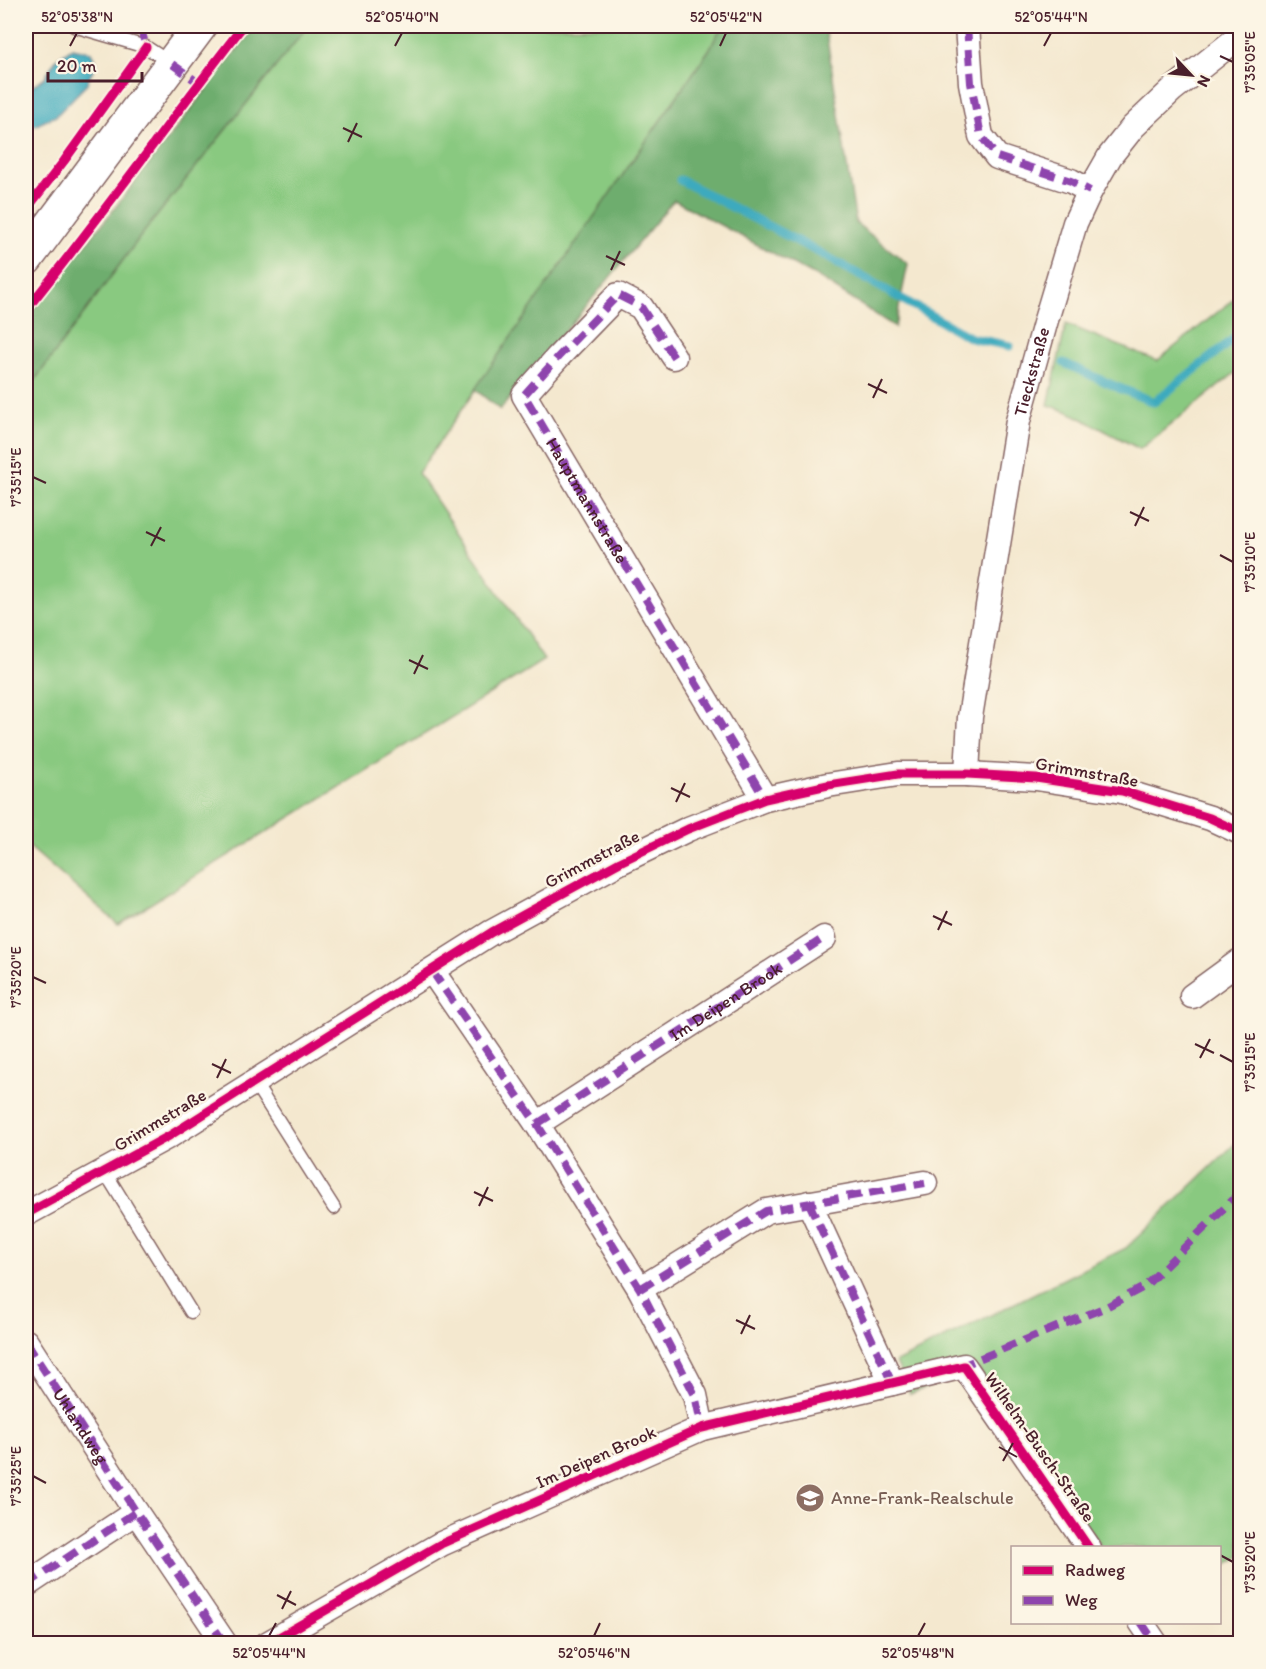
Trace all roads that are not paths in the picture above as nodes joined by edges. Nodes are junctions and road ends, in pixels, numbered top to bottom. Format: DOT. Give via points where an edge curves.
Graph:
graph roads {
  1 [pos="74,26"];
  2 [pos="200,26"];
  3 [pos="967,26"];
  4 [pos="1240,36"];
  5 [pos="172,64"];
  6 [pos="1090,191"];
  7 [pos="26,259"];
  8 [pos="674,357"];
  9 [pos="967,774"];
  10 [pos="765,800"];
  11 [pos="1240,832"];
  12 [pos="824,938"];
  13 [pos="1240,961"];
  14 [pos="432,971"];
  15 [pos="1192,996"];
  16 [pos="254,1082"];
  17 [pos="537,1124"];
  18 [pos="105,1172"];
  19 [pos="925,1183"];
  20 [pos="809,1203"];
  21 [pos="334,1208"];
  22 [pos="26,1214"];
  23 [pos="640,1289"];
  24 [pos="191,1312"];
  25 [pos="26,1342"];
  26 [pos="964,1366"];
  27 [pos="892,1383"];
  28 [pos="702,1428"];
  29 [pos="136,1512"];
  30 [pos="1088,1546"];
  31 [pos="26,1585"];
  32 [pos="1142,1624"];
  33 [pos="225,1644"];
  34 [pos="267,1644"];
  35 [pos="1156,1644"];
  1 -- 5 [label="lane" via="146,46"];
  2 -- 5 [label="main road"];
  3 -- 6 [label="street" via="970,83 981,136 991,150 997,157"];
  4 -- 6 [label="street, Tieckstraße" via="1133,127"];
  5 -- 7 [label="main road"];
  6 -- 9 [label="street, Tieckstraße" via="1075,223 1018,421 970,717"];
  8 -- 10 [label="street, Hauptmannstraße" via="641,307 618,295 524,395"];
  9 -- 10 [label="street, Grimmstraße" via="898,774"];
  9 -- 11 [label="street, Grimmstraße" via="1036,778 1122,791 1210,818"];
  10 -- 14 [label="street, Grimmstraße" via="688,829 620,862 492,932"];
  12 -- 17 [label="street, Im Deipen Brook"];
  13 -- 15 [label="street"];
  14 -- 16 [label="street, Grimmstraße"];
  14 -- 17 [label="street"];
  16 -- 18 [label="street, Grimmstraße"];
  16 -- 21 [label="lane"];
  17 -- 23 [label="street"];
  18 -- 22 [label="street, Grimmstraße"];
  18 -- 24 [label="lane"];
  19 -- 20 [label="street"];
  20 -- 23 [label="street" via="766,1211"];
  20 -- 27 [label="street"];
  23 -- 28 [label="street" via="695,1395"];
  25 -- 29 [label="street, Uhlandweg"];
  26 -- 27 [label="street, Im Deipen Brook"];
  26 -- 30 [label="street, Wilhelm-Busch-Straße"];
  27 -- 28 [label="street, Im Deipen Brook"];
  28 -- 34 [label="street, Im Deipen Brook" via="441,1544"];
  29 -- 31 [label="street"];
  29 -- 33 [label="street, Uhlandweg"];
  32 -- 35 [label="street"];
}
